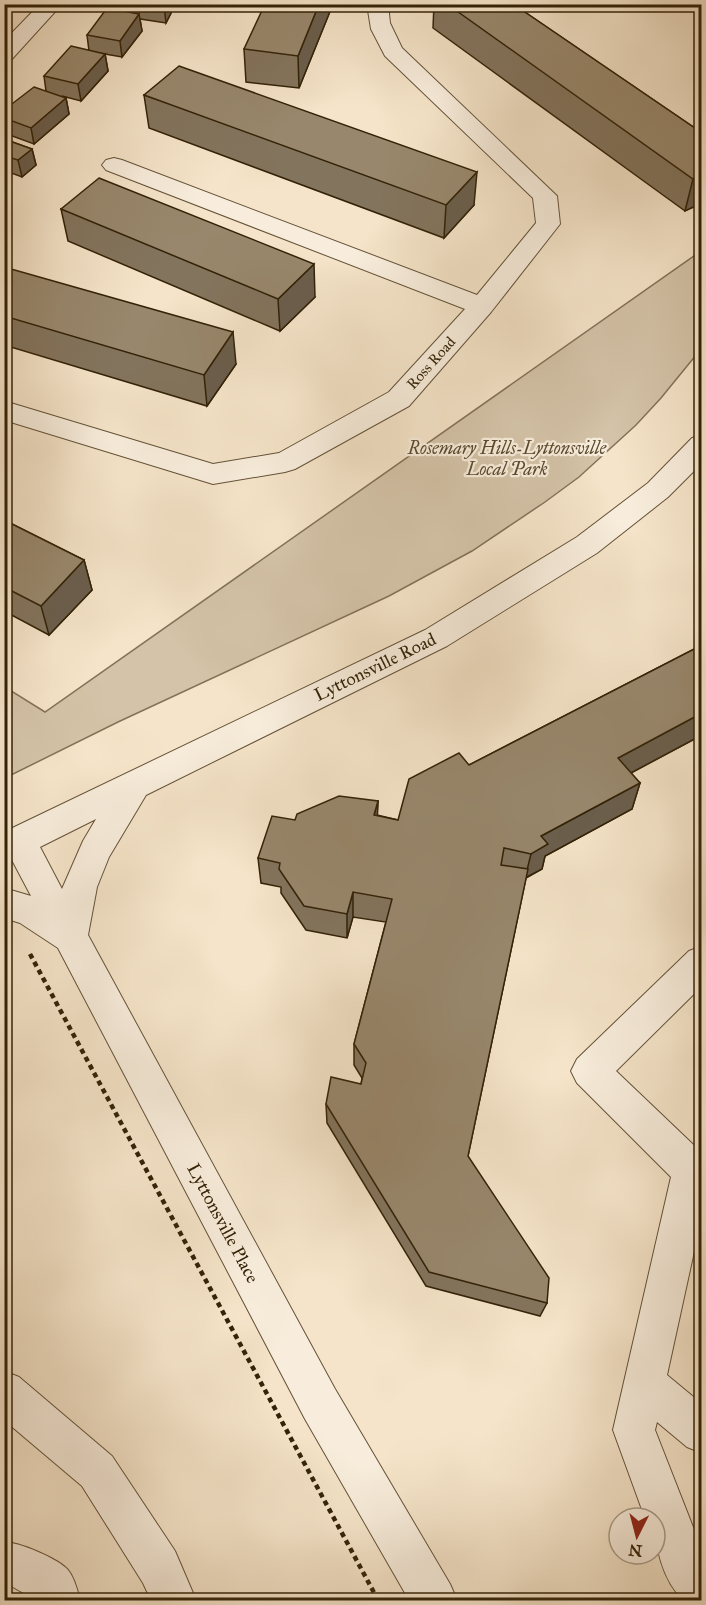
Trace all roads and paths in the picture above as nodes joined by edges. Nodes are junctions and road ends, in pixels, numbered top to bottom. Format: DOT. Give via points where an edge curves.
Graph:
graph roads {
  1 [pos="52,4"];
  2 [pos="378,4"];
  3 [pos="4,54"];
  4 [pos="114,165"];
  5 [pos="482,306"];
  6 [pos="4,410"];
  7 [pos="698,454"];
  8 [pos="134,785"];
  9 [pos="12,844"];
  10 [pos="4,903"];
  11 [pos="70,937"];
  12 [pos="26,946"];
  13 [pos="702,962"];
  14 [pos="697,1175"];
  15 [pos="645,1384"];
  16 [pos="4,1392"];
  17 [pos="702,1432"];
  18 [pos="4,1564"];
  19 [pos="702,1588"];
  20 [pos="58,1600"];
  21 [pos="174,1600"];
  22 [pos="378,1600"];
  23 [pos="434,1600"];
  1 -- 3 [label="street"];
  2 -- 5 [label="street, Ross Road" via="379,24 393,51 545,196 548,224"];
  4 -- 5 [label="street"];
  5 -- 6 [label="street, Ross Road" via="399,399 285,462 213,474"];
  7 -- 8 [label="street, Lyttonsville Road" via="587,545 436,638"];
  8 -- 9 [label="street, Lyttonsville Road"];
  8 -- 11 [label="street" via="95,851 80,887"];
  9 -- 11 [label="street, Lyttonsville Place"];
  10 -- 11 [label="street" via="30,911"];
  11 -- 23 [label="street, Lyttonsville Place" via="320,1404"];
  12 -- 22 [label="path"];
  13 -- 14 [label="street" via="590,1071"];
  14 -- 15 [label="street"];
  15 -- 17 [label="street"];
  15 -- 19 [label="street" via="634,1430 689,1575"];
  16 -- 21 [label="street" via="97,1471 159,1567"];
  18 -- 20 [label="street" via="16,1564 52,1585"];
}
